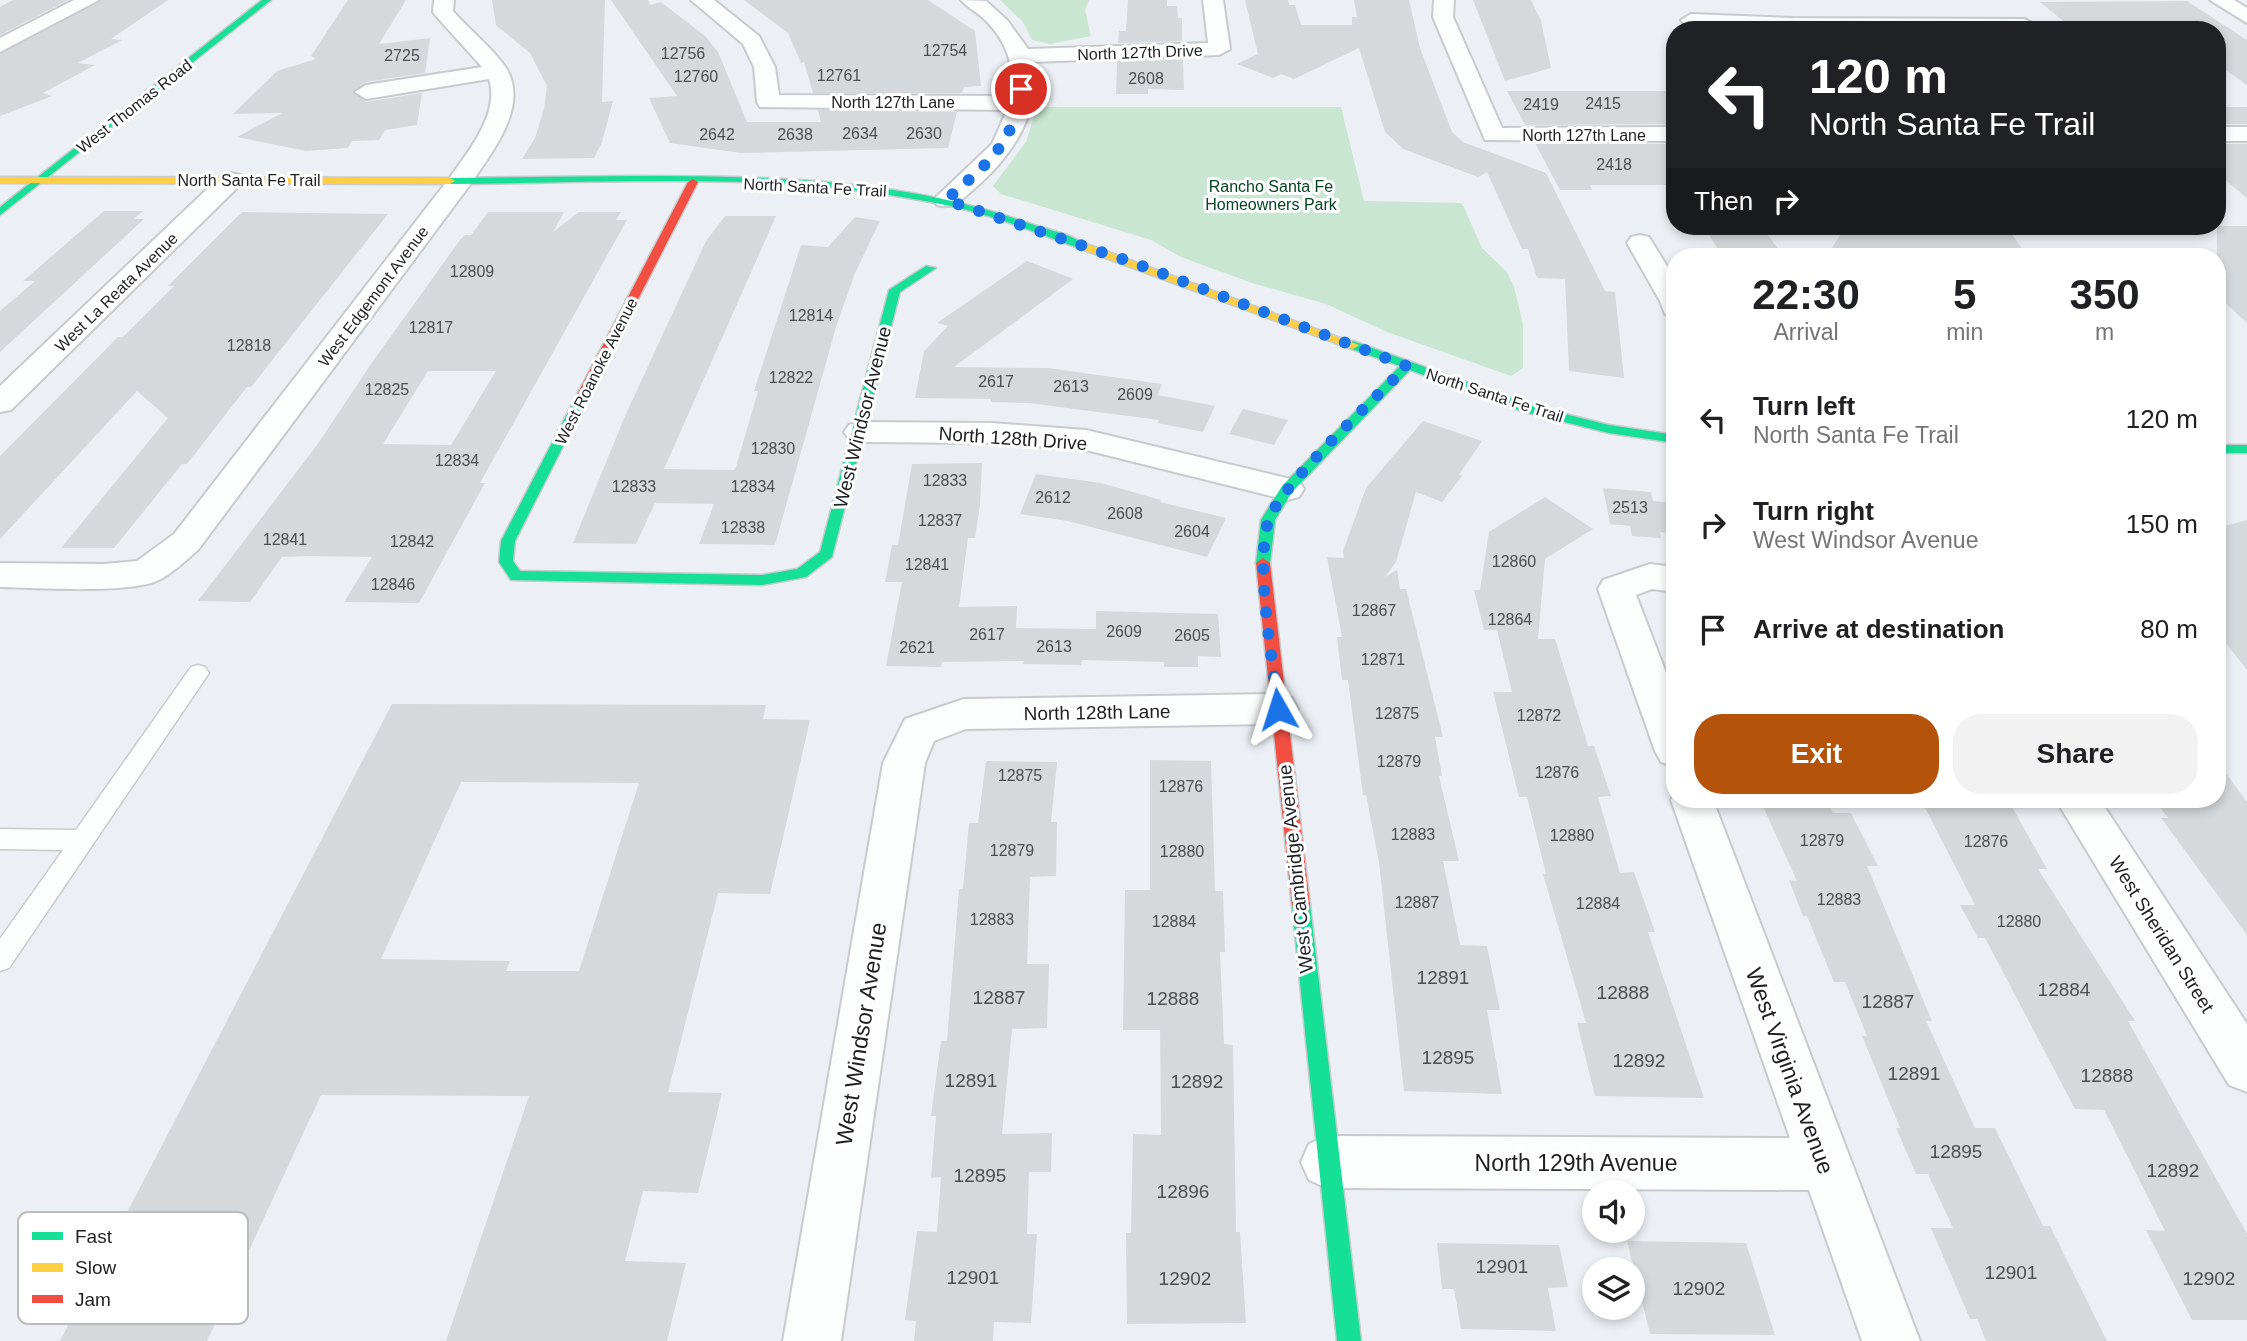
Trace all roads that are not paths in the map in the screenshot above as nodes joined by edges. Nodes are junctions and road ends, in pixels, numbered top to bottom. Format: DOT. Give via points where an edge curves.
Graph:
graph roads {
  1 [pos="89,0"];
  2 [pos="267,0"];
  3 [pos="444,0"];
  4 [pos="701,0"];
  5 [pos="971,0"];
  6 [pos="1213,0"];
  7 [pos="1444,0"];
  8 [pos="1770,0"];
  9 [pos="2220,0"];
  10 [pos="2005,8"];
  11 [pos="2247,17"];
  12 [pos="1691,20"];
  13 [pos="1706,21"];
  14 [pos="1790,21"];
  15 [pos="2021,21"];
  16 [pos="0,46"];
  17 [pos="1020,56"];
  18 [pos="497,71"];
  19 [pos="366,92"];
  20 [pos="1019,103"];
  21 [pos="1666,134"];
  22 [pos="2226,134"];
  23 [pos="2247,134"];
  24 [pos="0,180"];
  25 [pos="42,180"];
  26 [pos="231,180"];
  27 [pos="460,181"];
  28 [pos="694,182"];
  29 [pos="946,200"];
  30 [pos="0,212"];
  31 [pos="1640,243"];
  32 [pos="930,268"];
  33 [pos="1666,287"];
  34 [pos="1407,366"];
  35 [pos="0,403"];
  36 [pos="860,432"];
  37 [pos="1666,438"];
  38 [pos="2226,449"];
  39 [pos="2247,449"];
  40 [pos="1287,489"];
  41 [pos="801,573"];
  42 [pos="0,575"];
  43 [pos="1666,579"];
  44 [pos="198,673"];
  45 [pos="1278,709"];
  46 [pos="1666,726"];
  47 [pos="919,730"];
  48 [pos="1695,808"];
  49 [pos="2082,808"];
  50 [pos="0,839"];
  51 [pos="84,839"];
  52 [pos="0,960"];
  53 [pos="2247,1068"];
  54 [pos="1328,1162"];
  55 [pos="1824,1164"];
  56 [pos="812,1341"];
  57 [pos="1349,1341"];
  58 [pos="1891,1341"];
  1 -- 16 [label="street"];
  2 -- 25 [label="street, West Thomas Road"];
  3 -- 18 [label="street" via="443,12"];
  4 -- 20 [label="street, North 127th Lane" via="756,44 767,70 768,102"];
  5 -- 17 [label="street" via="998,19"];
  6 -- 17 [label="street, North 127th Drive" via="1219,50"];
  7 -- 21 [label="street, North 127th Lane" via="1443,17 1493,135"];
  8 -- 14 [label="street"];
  9 -- 11 [label="street"];
  10 -- 15 [label="street"];
  12 -- 13 [label="street"];
  17 -- 20 [label="street"];
  18 -- 19 [label="street"];
  18 -- 27 [label="street, West Edgemont Avenue" via="503,104 491,135"];
  20 -- 29 [label="street" via="1002,147"];
  22 -- 23 [label="street"];
  24 -- 25 [label="street, North Santa Fe Trail"];
  25 -- 26 [label="street, North Santa Fe Trail"];
  25 -- 30 [label="street, West Thomas Road"];
  26 -- 27 [label="street, North Santa Fe Trail"];
  26 -- 35 [label="street, West La Reata Avenue"];
  27 -- 28 [label="street, North Santa Fe Trail"];
  27 -- 42 [label="street, West Edgemont Avenue" via="186,542 146,572"];
  28 -- 29 [label="street, North Santa Fe Trail" via="844,186"];
  28 -- 41 [label="street, West Roanoke Avenue" via="508,541 506,562 516,576 762,580"];
  29 -- 34 [label="street, North Santa Fe Trail" via="1137,264"];
  31 -- 33 [label="street"];
  32 -- 36 [label="street, West Windsor Avenue" via="895,290"];
  34 -- 37 [label="street, North Santa Fe Trail" via="1530,409"];
  34 -- 40 [label="street, West Cambridge Avenue"];
  36 -- 40 [label="street, North 128th Drive" via="992,433 1086,440"];
  36 -- 41 [label="street, West Windsor Avenue" via="827,554"];
  38 -- 39 [label="street"];
  40 -- 45 [label="street, West Cambridge Avenue" via="1268,520 1262,555"];
  43 -- 46 [label="street" via="1650,576 1616,589"];
  44 -- 51 [label="lane"];
  45 -- 47 [label="street, North 128th Lane" via="964,714"];
  45 -- 54 [label="street, West Cambridge Avenue"];
  47 -- 56 [label="street, West Windsor Avenue" via="904,763"];
  48 -- 55 [label="street, West Virginia Avenue"];
  49 -- 53 [label="street, West Sheridan Street"];
  50 -- 51 [label="lane"];
  51 -- 52 [label="lane"];
  54 -- 55 [label="street, North 129th Avenue"];
  54 -- 57 [label="street, West Cambridge Avenue"];
  55 -- 58 [label="street, West Virginia Avenue"];
}
